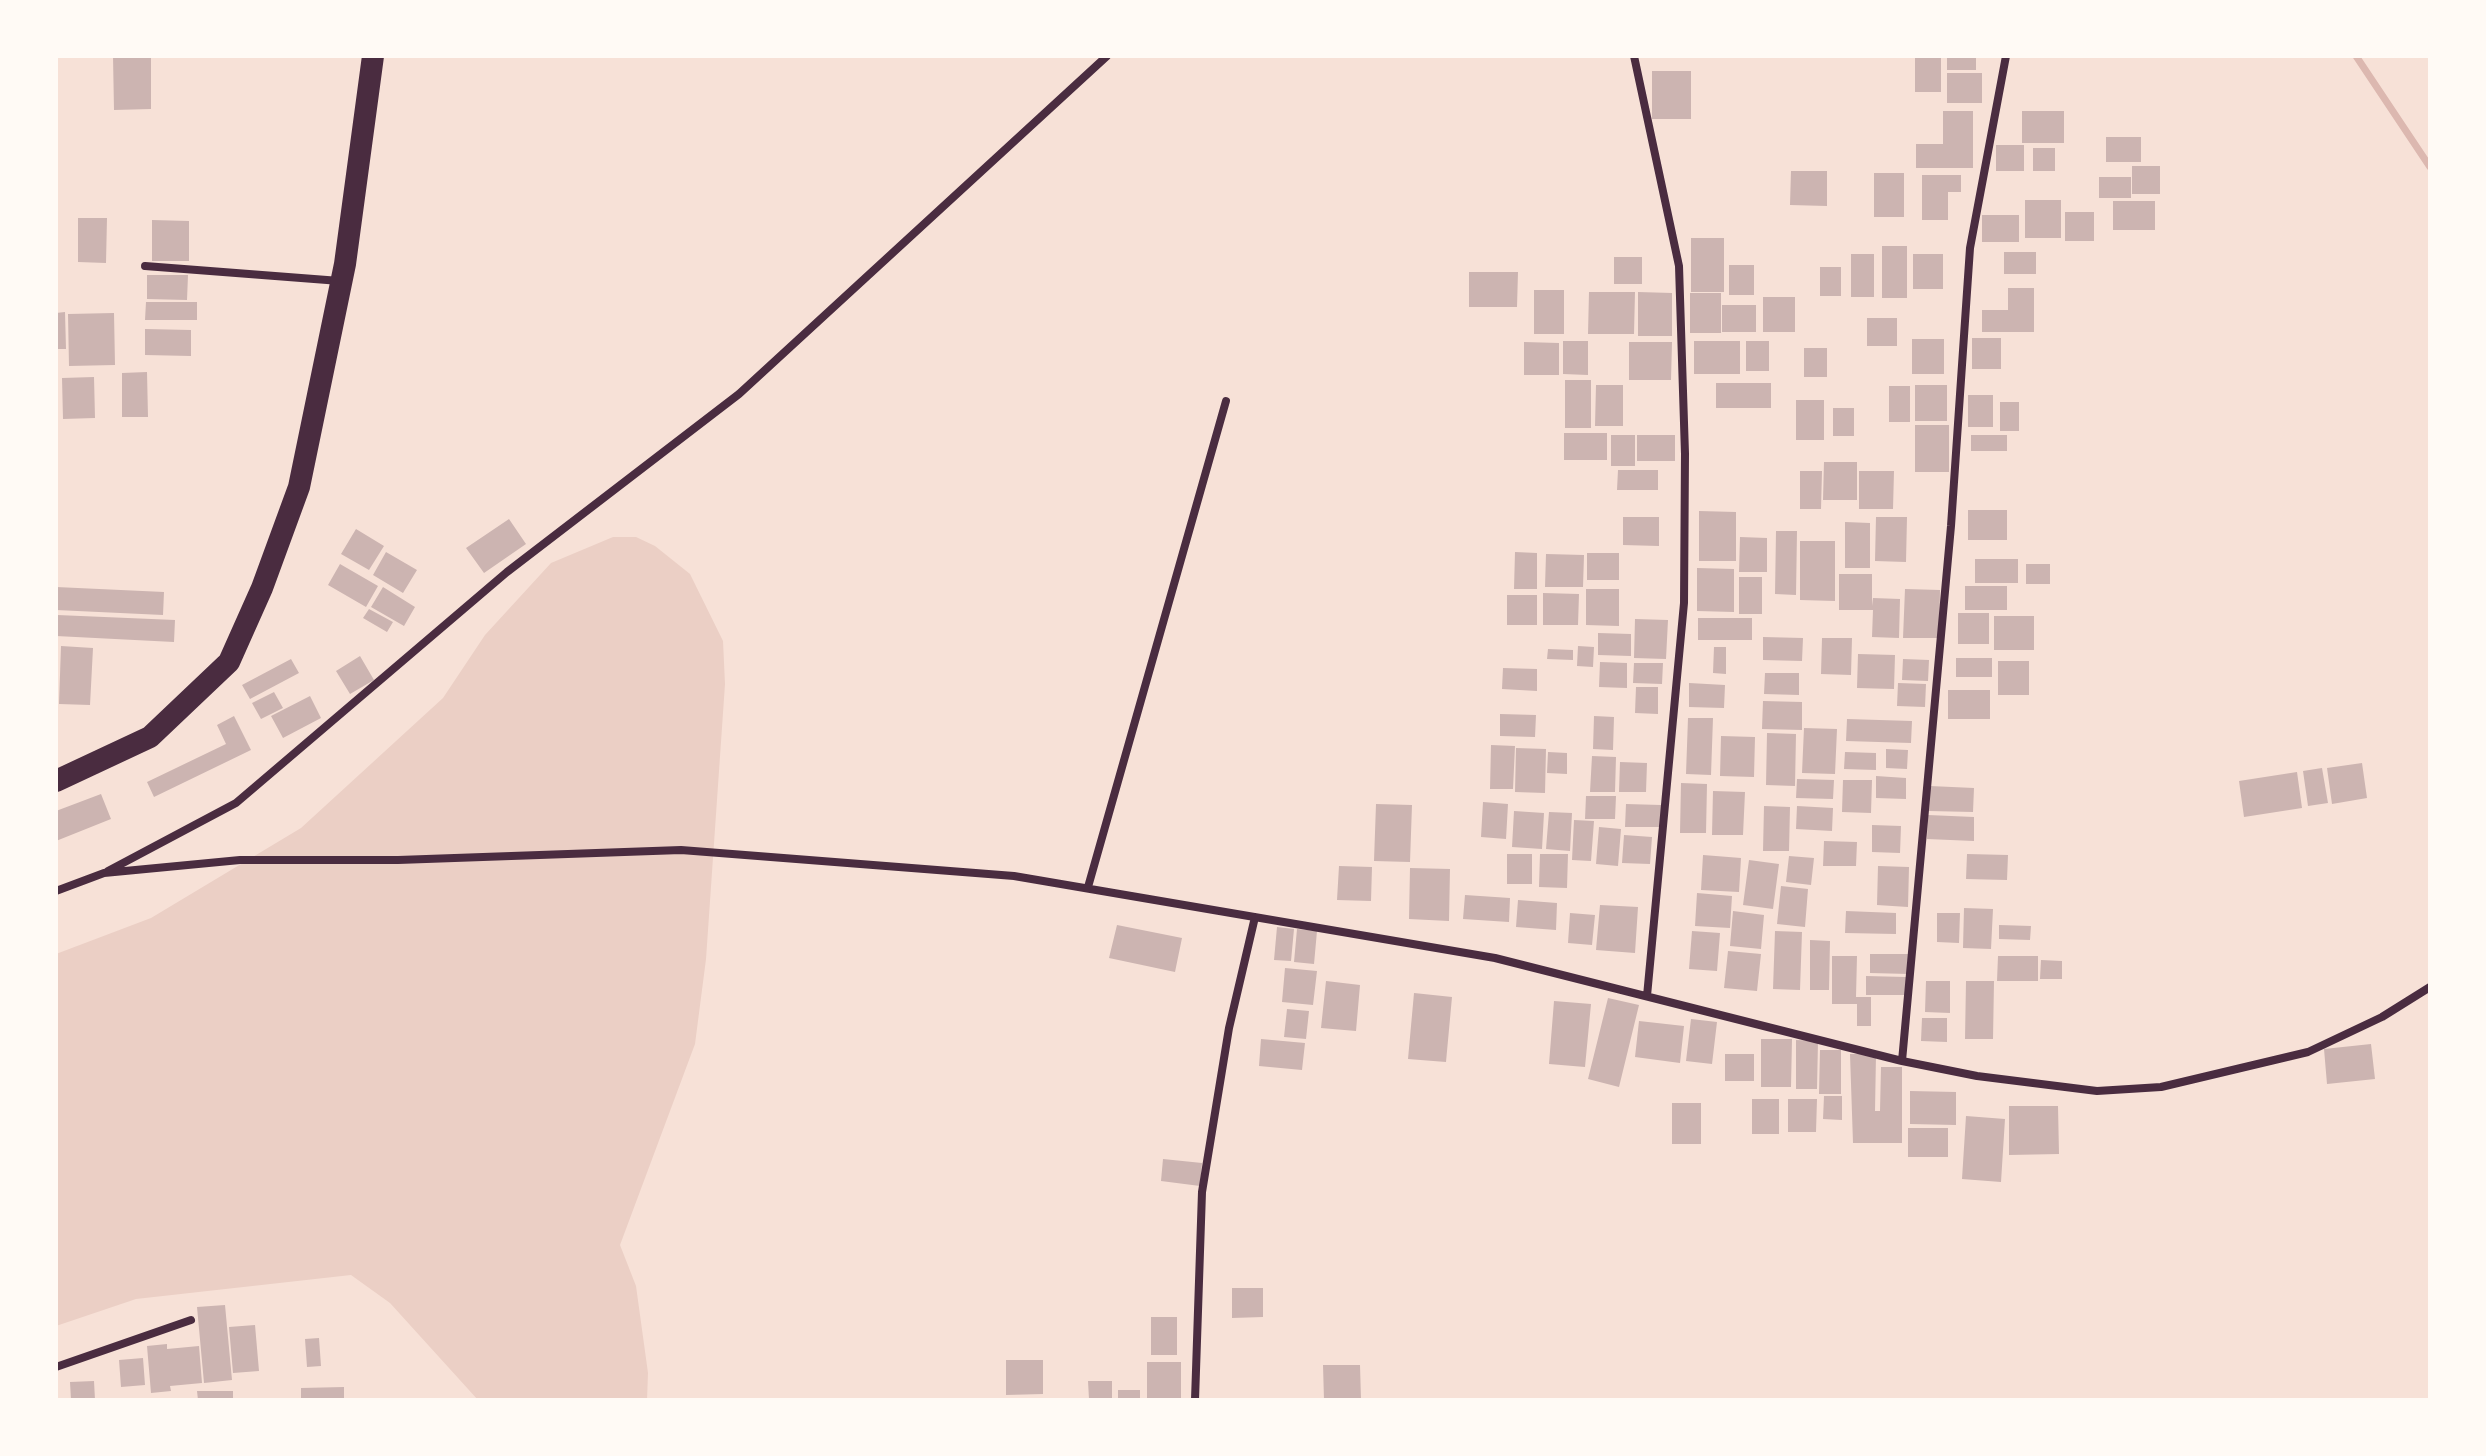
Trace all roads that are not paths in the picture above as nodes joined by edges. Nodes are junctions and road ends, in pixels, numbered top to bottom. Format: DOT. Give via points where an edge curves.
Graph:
graph roads {
  1 [pos="373,56"];
  2 [pos="1107,56"];
  3 [pos="1634,56"];
  4 [pos="2006,56"];
  5 [pos="145,266"];
  6 [pos="341,281"];
  7 [pos="1226,401"];
  8 [pos="56,781"];
  9 [pos="104,873"];
  10 [pos="1088,887"];
  11 [pos="56,891"];
  12 [pos="1255,917"];
  13 [pos="2430,987"];
  14 [pos="1647,996"];
  15 [pos="1902,1061"];
  16 [pos="191,1320"];
  17 [pos="56,1367"];
  18 [pos="1195,1400"];
  1 -- 6 [label="highway"];
  2 -- 9 [label="street" via="739,394 507,572 236,803"];
  3 -- 14 [label="street" via="1679,266 1685,454 1684,603"];
  4 -- 15 [label="street" via="1970,248 1950,541"];
  5 -- 6 [label="street"];
  6 -- 8 [label="highway" via="299,487 229,662 150,737"];
  7 -- 10 [label="street"];
  9 -- 10 [label="street" via="240,860 681,850 1014,876"];
  9 -- 11 [label="street"];
  10 -- 12 [label="street"];
  12 -- 14 [label="street" via="1495,958"];
  12 -- 18 [label="street" via="1229,1028 1202,1192"];
  13 -- 15 [label="street" via="2308,1052 2161,1087 2097,1091"];
  14 -- 15 [label="street"];
  16 -- 17 [label="street"];
}
